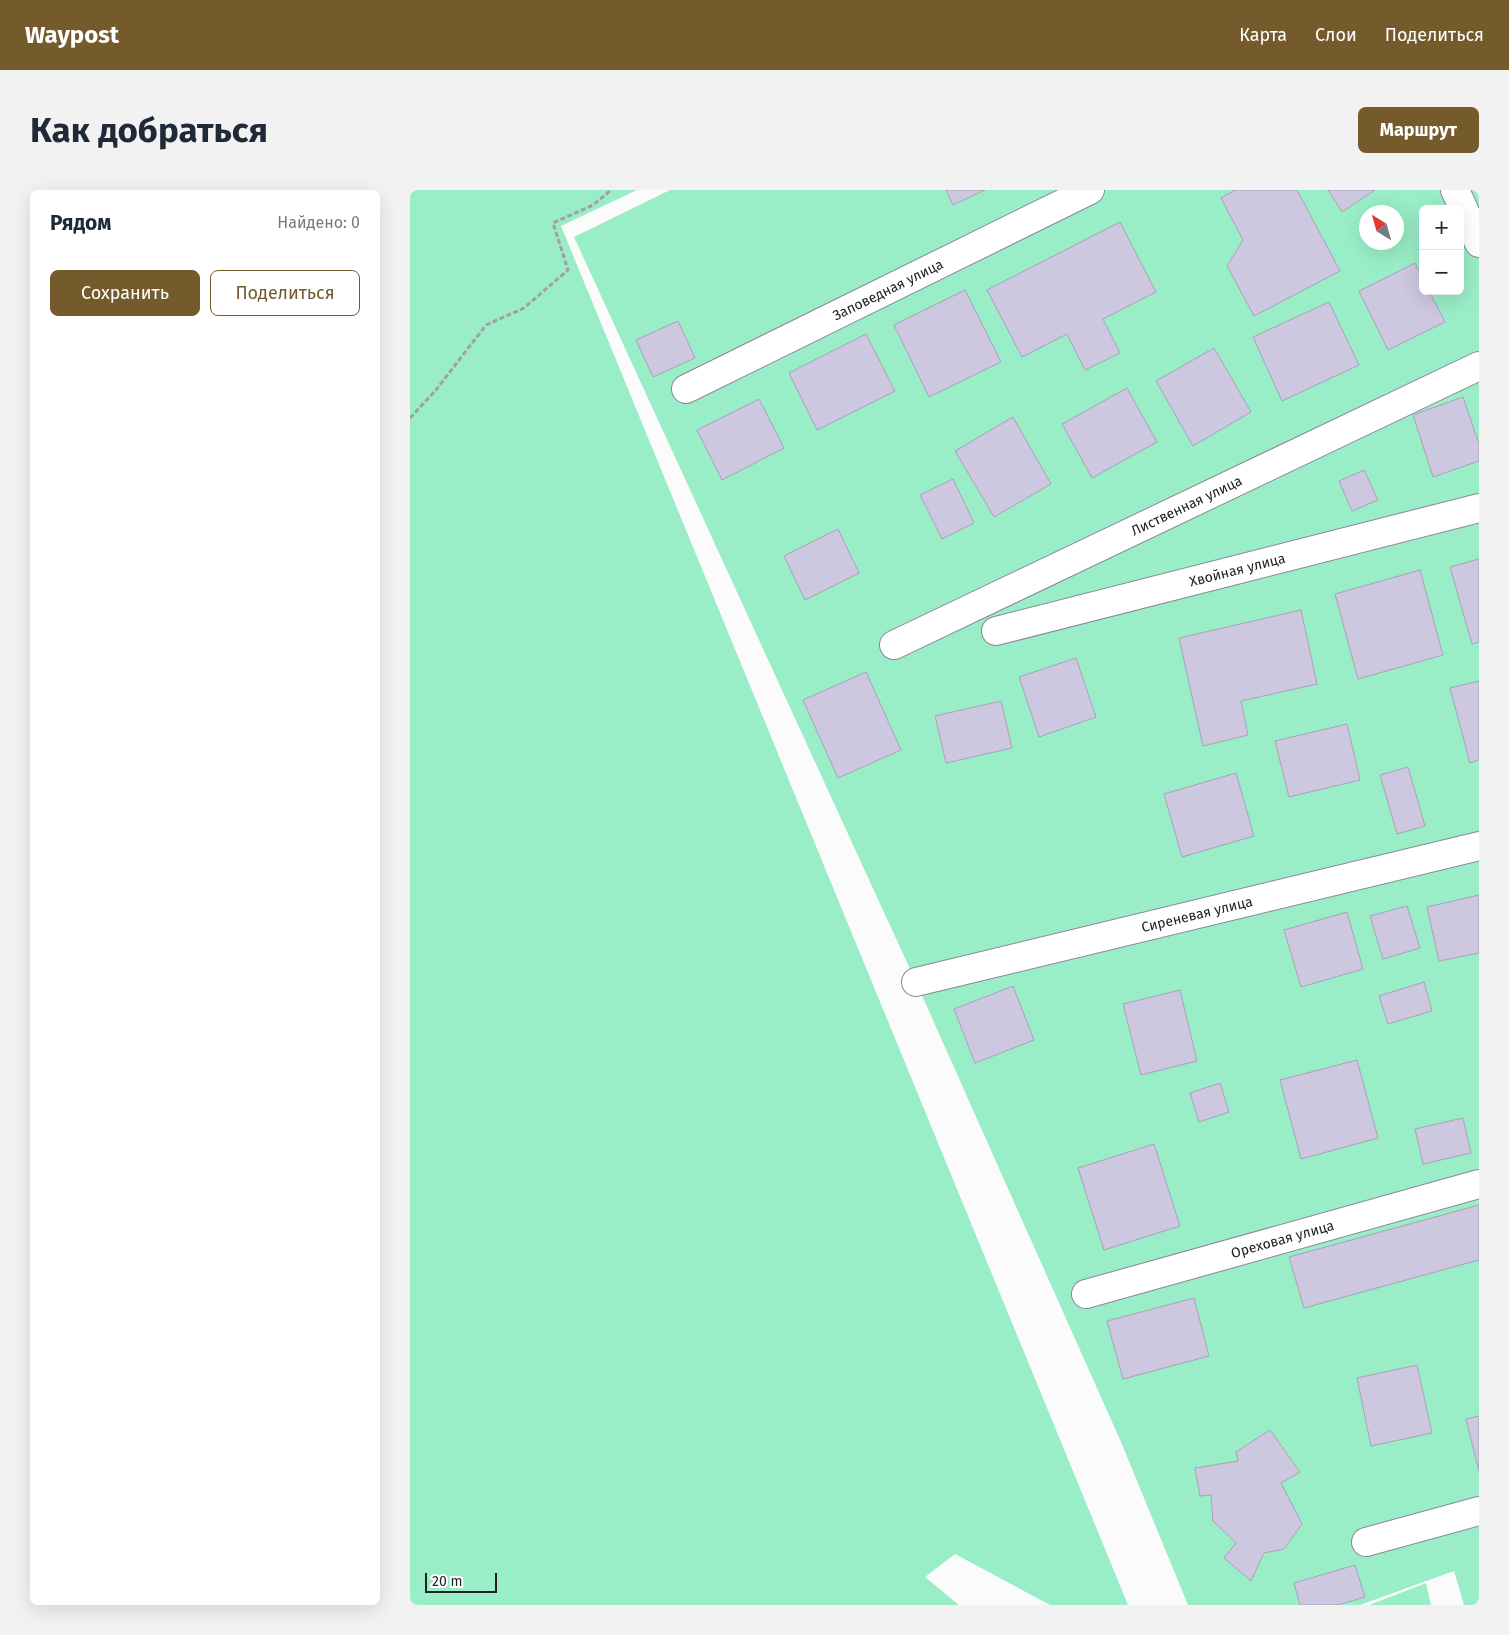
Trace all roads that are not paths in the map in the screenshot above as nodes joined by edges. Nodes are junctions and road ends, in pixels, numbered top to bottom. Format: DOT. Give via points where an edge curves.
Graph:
graph roads {
  1 [pos="1090,190"];
  2 [pos="1455,190"];
  3 [pos="1479,243"];
  4 [pos="1479,366"];
  5 [pos="686,389"];
  6 [pos="1479,508"];
  7 [pos="996,631"];
  8 [pos="894,645"];
  9 [pos="1479,846"];
  10 [pos="916,982"];
  11 [pos="1479,1184"];
  12 [pos="1086,1294"];
  13 [pos="1479,1511"];
  14 [pos="1366,1542"];
  1 -- 5 [label="street, Заповедная улица"];
  2 -- 3 [label="street"];
  4 -- 8 [label="street, Лиственная улица"];
  6 -- 7 [label="street, Хвойная улица"];
  9 -- 10 [label="street, Сиреневая улица"];
  11 -- 12 [label="street, Ореховая улица"];
  13 -- 14 [label="street"];
}
